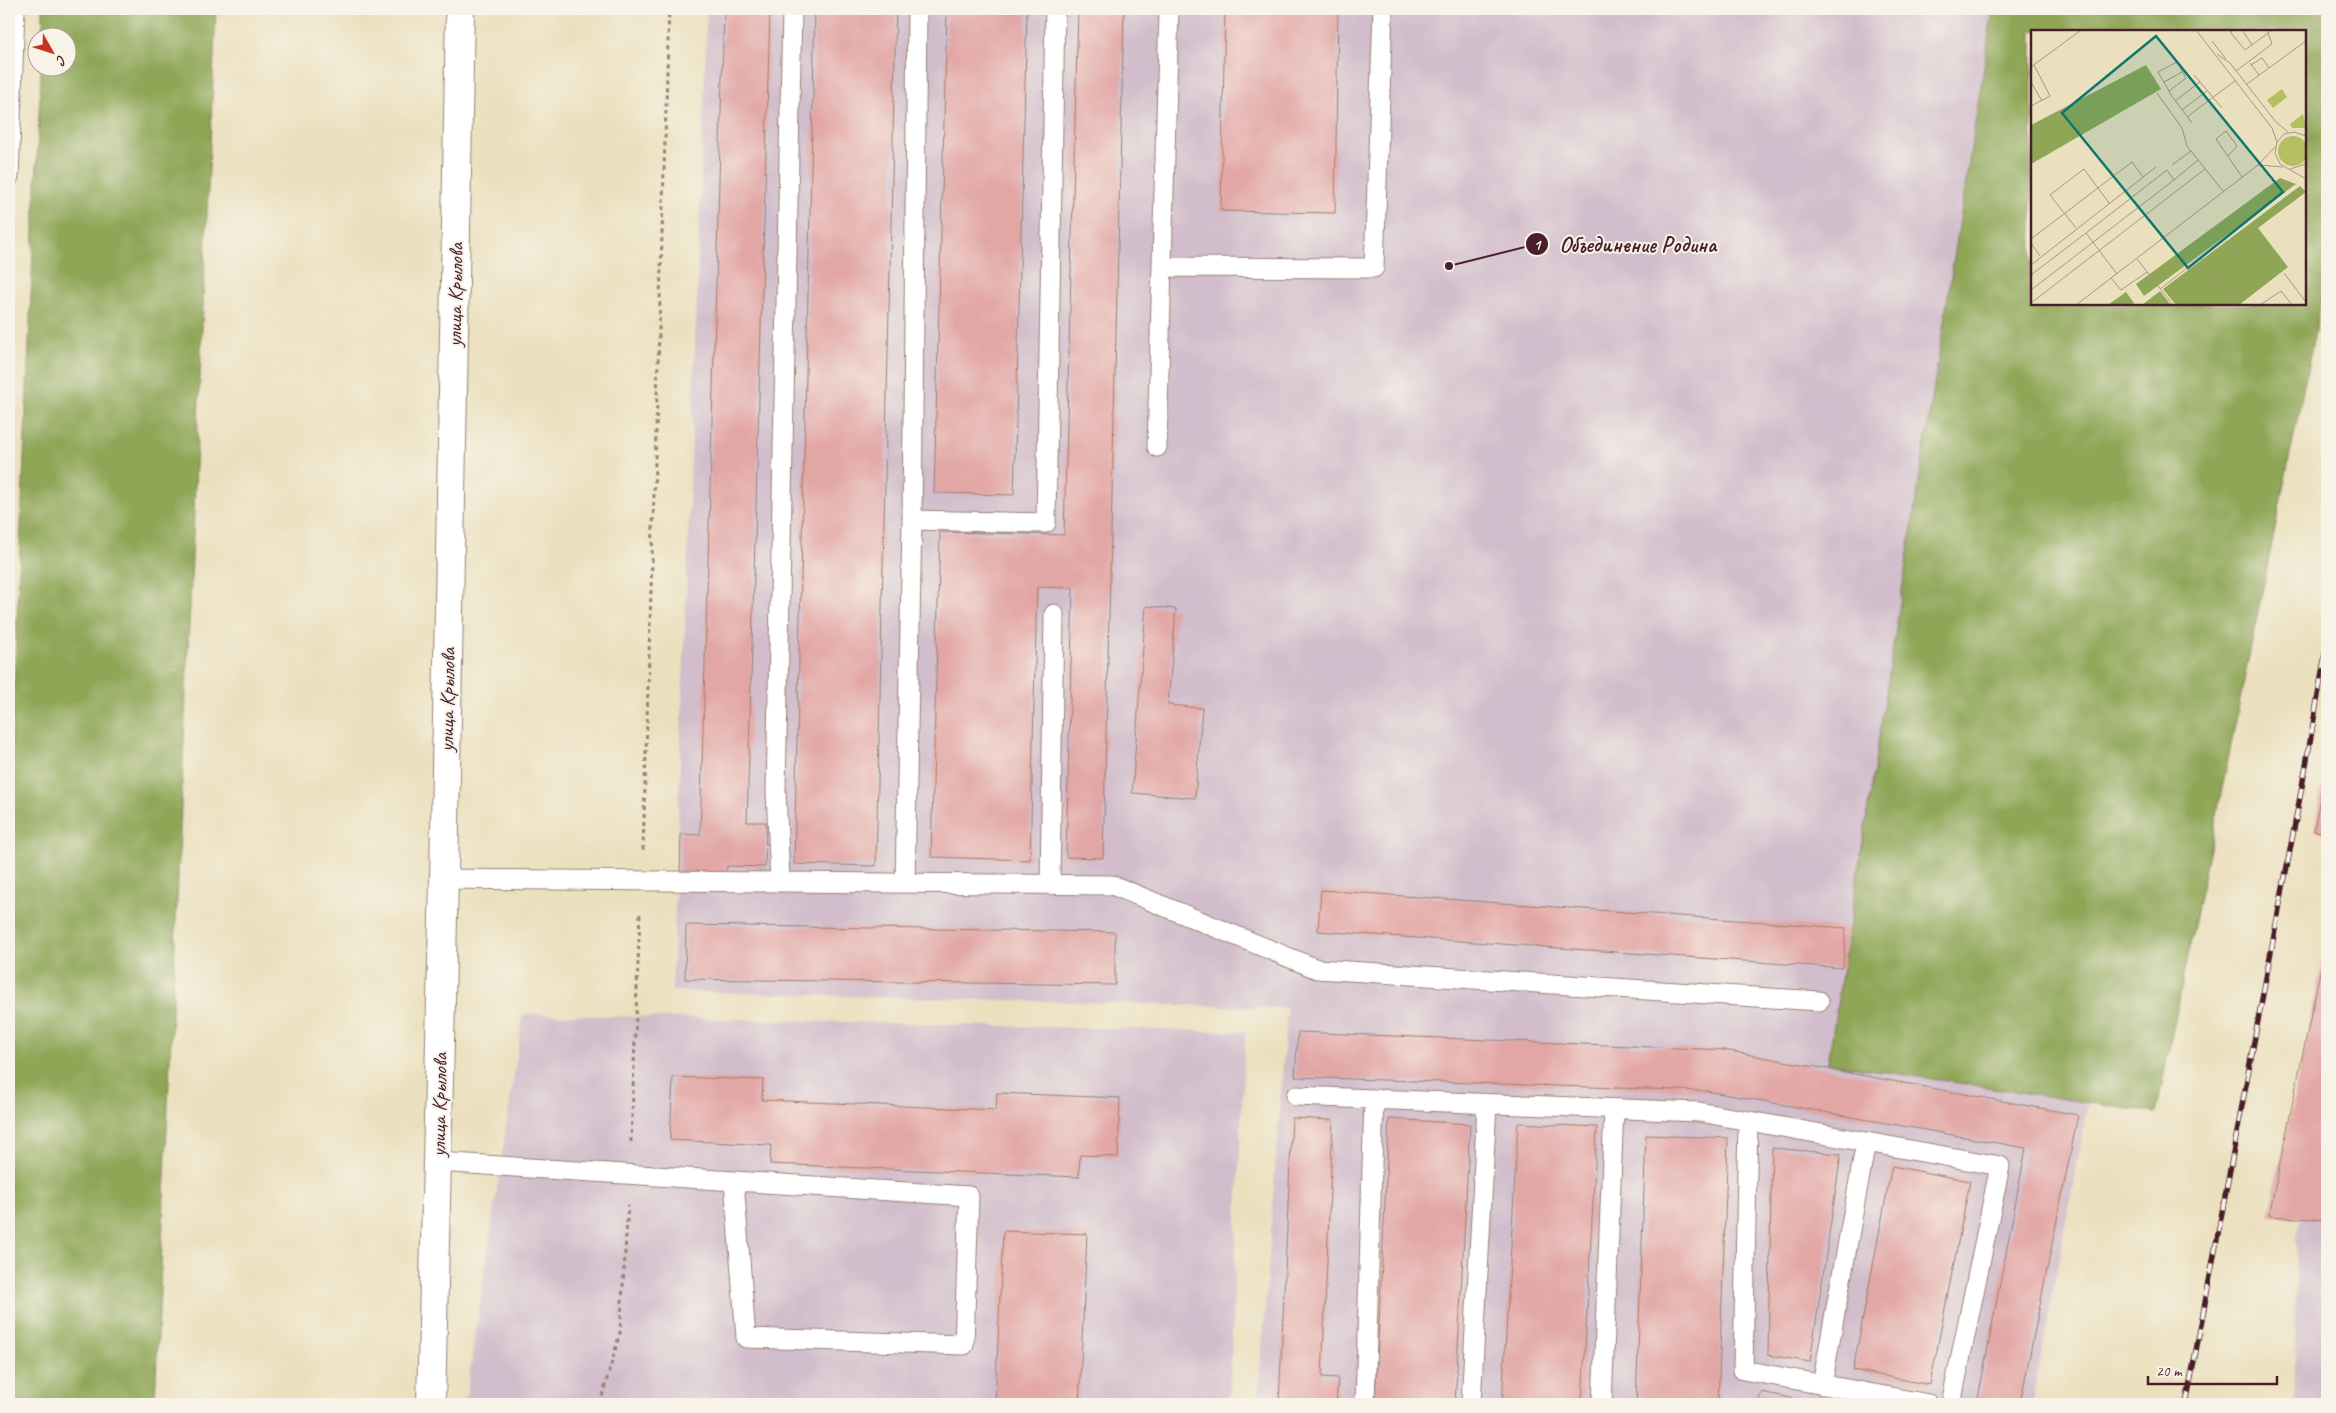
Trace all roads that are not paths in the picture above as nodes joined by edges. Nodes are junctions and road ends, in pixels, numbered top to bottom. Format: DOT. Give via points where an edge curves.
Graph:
graph roads {
  1 [pos="15,9"];
  2 [pos="460,9"];
  3 [pos="792,9"];
  4 [pos="917,9"];
  5 [pos="1055,9"];
  6 [pos="1169,9"];
  7 [pos="1383,9"];
  8 [pos="9,177"];
  9 [pos="1162,267"];
  10 [pos="1157,447"];
  11 [pos="912,520"];
  12 [pos="1054,614"];
  13 [pos="444,879"];
  14 [pos="780,882"];
  15 [pos="905,883"];
  16 [pos="1050,885"];
  17 [pos="1819,1001"];
  18 [pos="1296,1096"];
  19 [pos="1374,1099"];
  20 [pos="1487,1104"];
  21 [pos="1614,1109"];
  22 [pos="1748,1121"];
  23 [pos="1866,1142"];
  24 [pos="437,1162"];
  25 [pos="734,1181"];
  26 [pos="1822,1385"];
  27 [pos="427,1400"];
  28 [pos="1365,1404"];
  29 [pos="1471,1404"];
  30 [pos="1602,1404"];
  31 [pos="1929,1404"];
  32 [pos="1951,1404"];
  1 -- 8 [label="lane"];
  2 -- 13 [label="street, улица Крылова"];
  3 -- 14 [label="lane" via="776,791"];
  4 -- 11 [label="lane"];
  5 -- 11 [label="lane" via="1046,523"];
  6 -- 9 [label="lane"];
  7 -- 9 [label="lane" via="1374,268"];
  9 -- 10 [label="lane"];
  11 -- 15 [label="lane"];
  12 -- 16 [label="lane"];
  13 -- 14 [label="lane"];
  13 -- 24 [label="street, улица Крылова"];
  14 -- 15 [label="lane"];
  15 -- 16 [label="lane"];
  16 -- 17 [label="lane" via="1112,886 1317,969"];
  18 -- 19 [label="lane"];
  19 -- 20 [label="lane"];
  19 -- 28 [label="lane"];
  20 -- 21 [label="lane"];
  20 -- 29 [label="lane"];
  21 -- 22 [label="lane" via="1699,1112"];
  21 -- 30 [label="lane"];
  22 -- 23 [label="lane"];
  22 -- 26 [label="lane" via="1743,1370"];
  23 -- 26 [label="lane"];
  23 -- 32 [label="lane" via="2000,1166"];
  24 -- 25 [label="lane"];
  24 -- 27 [label="street, улица Крылова" via="435,1292"];
  25 -- 25 [label="lane" via="746,1338 964,1345 969,1196"];
  26 -- 31 [label="lane"];
}
